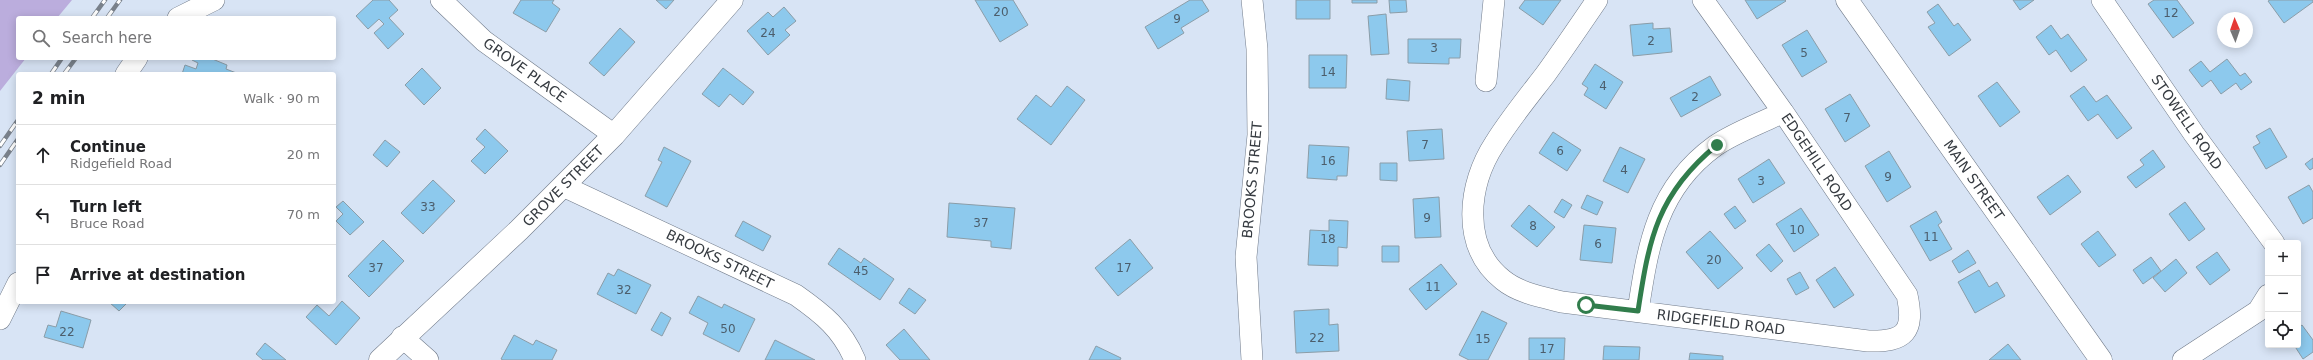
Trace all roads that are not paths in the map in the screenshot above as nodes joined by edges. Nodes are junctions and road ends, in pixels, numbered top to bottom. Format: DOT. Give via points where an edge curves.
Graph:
graph roads {
  1 [pos="214,0"];
  2 [pos="441,0"];
  3 [pos="732,0"];
  4 [pos="1252,0"];
  5 [pos="1494,0"];
  6 [pos="1596,0"];
  7 [pos="1704,0"];
  8 [pos="1847,0"];
  9 [pos="2102,0"];
  10 [pos="182,16"];
  11 [pos="136,60"];
  12 [pos="127,72"];
  13 [pos="1486,81"];
  14 [pos="1784,112"];
  15 [pos="614,135"];
  16 [pos="563,186"];
  17 [pos="2272,240"];
  18 [pos="16,287"];
  19 [pos="2265,300"];
  20 [pos="1638,311"];
  21 [pos="0,319"];
  22 [pos="1907,331"];
  23 [pos="402,338"];
  24 [pos="380,360"];
  25 [pos="428,360"];
  26 [pos="855,360"];
  27 [pos="1252,360"];
  28 [pos="2101,360"];
  29 [pos="2183,360"];
  1 -- 10 [label="street"];
  2 -- 15 [label="street, GROVE PLACE" via="484,41"];
  3 -- 15 [label="street, GROVE STREET"];
  4 -- 27 [label="street, BROOKS STREET" via="1257,49 1258,135 1246,257"];
  5 -- 13 [label="street"];
  6 -- 20 [label="street, RIDGEFIELD ROAD" via="1558,58 1494,143 1474,189 1473,225 1476,241 1486,262 1504,281 1522,290 1562,302"];
  7 -- 14 [label="street, EDGEHILL ROAD"];
  8 -- 28 [label="street, MAIN STREET"];
  9 -- 17 [label="street, STOWELL ROAD" via="2194,134"];
  11 -- 12 [label="street"];
  14 -- 20 [label="street" via="1717,145 1694,164 1672,191 1649,245"];
  14 -- 22 [label="street, EDGEHILL ROAD" via="1907,295 1911,312"];
  15 -- 16 [label="street, GROVE STREET"];
  16 -- 23 [label="street, GROVE STREET"];
  16 -- 26 [label="street, BROOKS STREET" via="796,296 823,314 847,342"];
  18 -- 21 [label="street"];
  19 -- 29 [label="street" via="2258,311"];
  20 -- 22 [label="street, RIDGEFIELD ROAD" via="1868,341 1889,342"];
  23 -- 24 [label="street, GROVE STREET"];
  23 -- 25 [label="street"];
}
